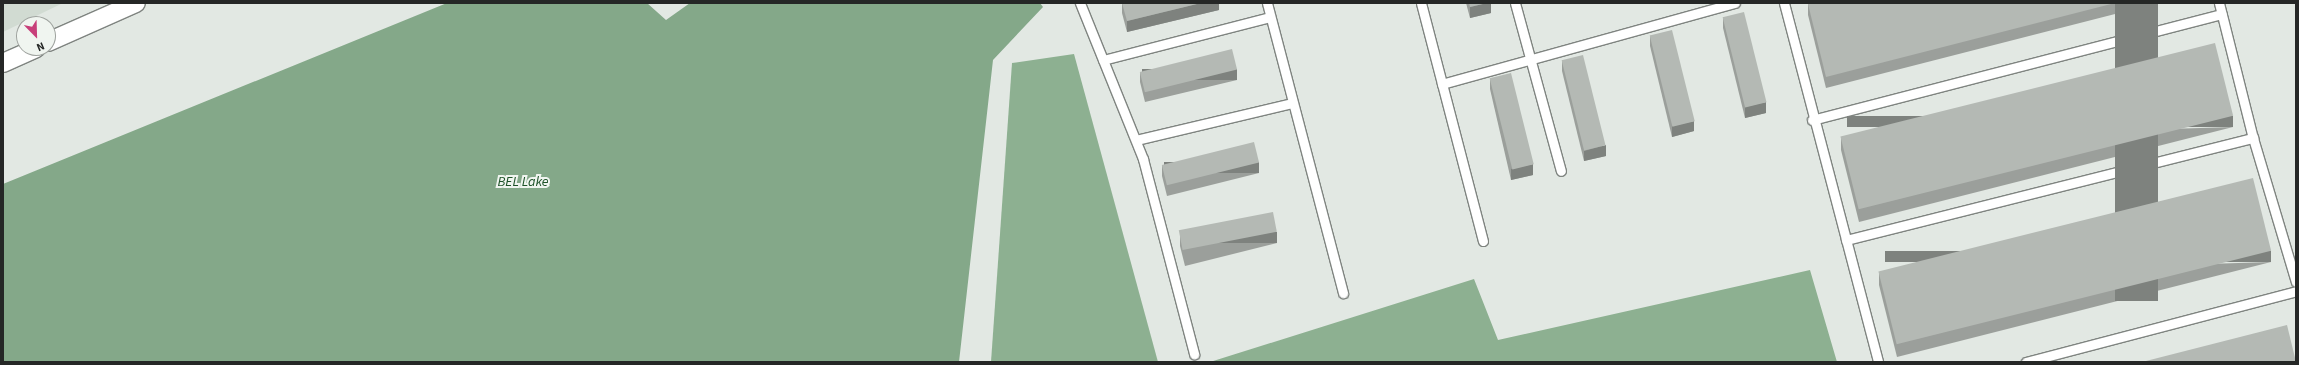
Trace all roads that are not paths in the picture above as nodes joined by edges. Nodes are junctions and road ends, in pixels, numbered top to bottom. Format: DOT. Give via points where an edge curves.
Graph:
graph roads {
  1 [pos="136,3"];
  2 [pos="1080,3"];
  3 [pos="1266,3"];
  4 [pos="1421,3"];
  5 [pos="1515,3"];
  6 [pos="1735,3"];
  7 [pos="1784,3"];
  8 [pos="2219,3"];
  9 [pos="2222,14"];
  10 [pos="1270,17"];
  11 [pos="56,38"];
  12 [pos="18,56"];
  13 [pos="1103,60"];
  14 [pos="1530,60"];
  15 [pos="3,63"];
  16 [pos="1442,84"];
  17 [pos="1293,103"];
  18 [pos="1812,120"];
  19 [pos="2253,138"];
  20 [pos="1136,140"];
  21 [pos="1561,171"];
  22 [pos="1846,240"];
  23 [pos="1483,241"];
  24 [pos="2296,282"];
  25 [pos="2296,291"];
  26 [pos="1343,293"];
  27 [pos="1194,354"];
  28 [pos="1878,362"];
  29 [pos="2026,362"];
  1 -- 11 [label="street"];
  2 -- 13 [label="lane"];
  3 -- 10 [label="lane"];
  4 -- 16 [label="lane"];
  5 -- 14 [label="lane"];
  6 -- 14 [label="lane"];
  7 -- 18 [label="lane"];
  8 -- 9 [label="lane"];
  9 -- 18 [label="lane"];
  9 -- 19 [label="lane"];
  10 -- 13 [label="lane"];
  10 -- 17 [label="lane"];
  12 -- 15 [label="street"];
  13 -- 20 [label="lane"];
  14 -- 16 [label="lane"];
  14 -- 21 [label="lane"];
  16 -- 23 [label="lane"];
  17 -- 20 [label="lane"];
  17 -- 26 [label="lane"];
  18 -- 22 [label="lane"];
  19 -- 22 [label="lane"];
  19 -- 24 [label="lane"];
  20 -- 27 [label="lane"];
  22 -- 28 [label="lane"];
  25 -- 29 [label="lane"];
}
